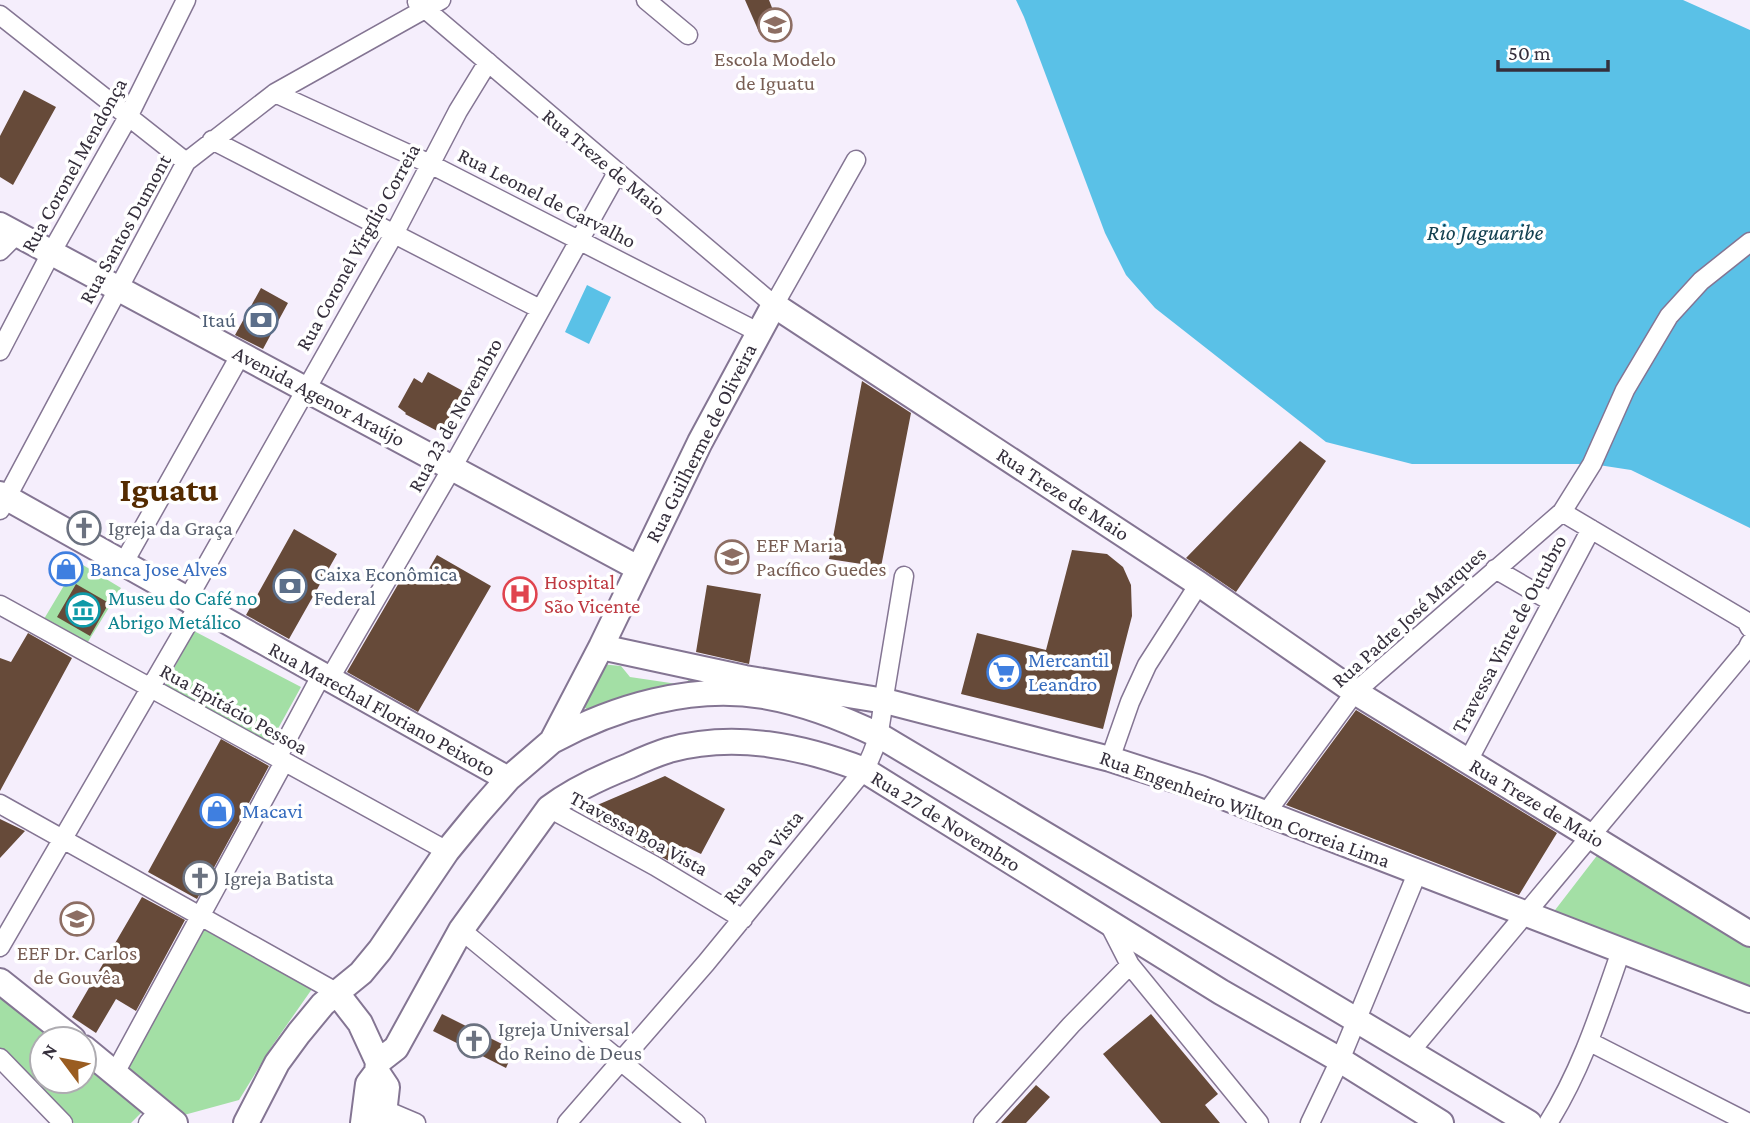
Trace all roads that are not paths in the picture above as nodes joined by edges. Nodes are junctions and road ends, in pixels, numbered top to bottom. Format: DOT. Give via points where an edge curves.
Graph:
graph roads {
  1 [pos="186,0"];
  2 [pos="441,0"];
  3 [pos="646,0"];
  4 [pos="419,4"];
  5 [pos="0,15"];
  6 [pos="688,36"];
  7 [pos="488,62"];
  8 [pos="275,93"];
  9 [pos="128,117"];
  10 [pos="212,140"];
  11 [pos="856,160"];
  12 [pos="186,162"];
  13 [pos="430,164"];
  14 [pos="617,173"];
  15 [pos="394,234"];
  16 [pos="5,237"];
  17 [pos="580,240"];
  18 [pos="1750,242"];
  19 [pos="51,253"];
  20 [pos="118,288"];
  21 [pos="774,304"];
  22 [pos="540,309"];
  23 [pos="758,332"];
  24 [pos="0,351"];
  25 [pos="241,354"];
  26 [pos="305,389"];
  27 [pos="452,468"];
  28 [pos="2,500"];
  29 [pos="1562,512"];
  30 [pos="1591,529"];
  31 [pos="123,564"];
  32 [pos="638,568"];
  33 [pos="1495,569"];
  34 [pos="904,576"];
  35 [pos="1199,584"];
  36 [pos="1552,602"];
  37 [pos="192,603"];
  38 [pos="0,604"];
  39 [pos="1748,624"];
  40 [pos="1750,643"];
  41 [pos="601,647"];
  42 [pos="326,676"];
  43 [pos="151,689"];
  44 [pos="1355,692"];
  45 [pos="883,701"];
  46 [pos="880,736"];
  47 [pos="552,741"];
  48 [pos="1110,759"];
  49 [pos="281,760"];
  50 [pos="1468,761"];
  51 [pos="864,769"];
  52 [pos="508,779"];
  53 [pos="0,804"];
  54 [pos="549,808"];
  55 [pos="1266,814"];
  56 [pos="1592,837"];
  57 [pos="62,841"];
  58 [pos="447,851"];
  59 [pos="1418,870"];
  60 [pos="1526,914"];
  61 [pos="200,915"];
  62 [pos="743,919"];
  63 [pos="1108,922"];
  64 [pos="461,930"];
  65 [pos="1750,934"];
  66 [pos="0,947"];
  67 [pos="1621,951"];
  68 [pos="1130,965"];
  69 [pos="0,981"];
  70 [pos="336,992"];
  71 [pos="1750,1000"];
  72 [pos="1356,1021"];
  73 [pos="55,1025"];
  74 [pos="1590,1042"];
  75 [pos="1409,1053"];
  76 [pos="0,1058"];
  77 [pos="98,1059"];
  78 [pos="1340,1060"];
  79 [pos="621,1062"];
  80 [pos="377,1067"];
  81 [pos="115,1073"];
  82 [pos="383,1116"];
  83 [pos="161,1119"];
  84 [pos="63,1123"];
  85 [pos="246,1123"];
  86 [pos="363,1123"];
  87 [pos="416,1123"];
  88 [pos="567,1123"];
  89 [pos="696,1123"];
  90 [pos="983,1123"];
  91 [pos="1259,1123"];
  92 [pos="1310,1123"];
  93 [pos="1441,1123"];
  94 [pos="1529,1123"];
  95 [pos="1548,1123"];
  96 [pos="1749,1123"];
  1 -- 9 [label="street, Rua Coronel Mendonça"];
  2 -- 4 [label="street, Rua Santos Dumont"];
  3 -- 6 [label="street"];
  4 -- 7 [label="street, Rua Treze de Maio"];
  4 -- 8 [label="street, Rua Santos Dumont"];
  5 -- 9 [label="street"];
  7 -- 13 [label="street, Rua Coronel Virgílio Correia"];
  7 -- 14 [label="street, Rua Treze de Maio"];
  8 -- 10 [label="street, Rua Santos Dumont"];
  8 -- 13 [label="street, Rua Leonel de Carvalho"];
  9 -- 12 [label="street"];
  9 -- 19 [label="street, Rua Coronel Mendonça"];
  10 -- 12 [label="street, Rua Santos Dumont"];
  10 -- 15 [label="street"];
  11 -- 21 [label="street, Rua Guilherme de Oliveira"];
  12 -- 20 [label="street, Rua Santos Dumont"];
  13 -- 15 [label="street, Rua Coronel Virgílio Correia"];
  13 -- 17 [label="street, Rua Leonel de Carvalho"];
  14 -- 17 [label="street, Rua 23 de Novembro"];
  14 -- 21 [label="street, Rua Treze de Maio"];
  15 -- 22 [label="street"];
  15 -- 26 [label="street, Rua Coronel Virgílio Correia"];
  16 -- 19 [label="main road, Avenida Agenor Araújo"];
  17 -- 22 [label="street, Rua 23 de Novembro"];
  17 -- 23 [label="street, Rua Leonel de Carvalho"];
  18 -- 29 [label="street, Rua Padre José Marques" via="1701,281 1669,316"];
  19 -- 20 [label="main road, Avenida Agenor Araújo"];
  19 -- 24 [label="street, Rua Coronel Mendonça"];
  20 -- 25 [label="main road, Avenida Agenor Araújo"];
  20 -- 28 [label="street, Rua Santos Dumont"];
  21 -- 23 [label="main road, Rua Guilherme de Oliveira"];
  21 -- 35 [label="main road, Rua Treze de Maio"];
  22 -- 27 [label="street, Rua 23 de Novembro"];
  23 -- 32 [label="main road, Rua Guilherme de Oliveira"];
  25 -- 26 [label="main road, Avenida Agenor Araújo"];
  25 -- 31 [label="street"];
  26 -- 27 [label="main road, Avenida Agenor Araújo"];
  26 -- 37 [label="street, Rua Coronel Virgílio Correia"];
  27 -- 32 [label="main road, Avenida Agenor Araújo"];
  27 -- 42 [label="street, Rua 23 de Novembro"];
  28 -- 31 [label="main road, Rua Marechal Floriano Peixoto"];
  29 -- 30 [label="street"];
  29 -- 33 [label="street, Rua Padre José Marques"];
  30 -- 36 [label="street, Travessa Vinte de Outubro"];
  30 -- 39 [label="street"];
  31 -- 37 [label="main road, Rua Marechal Floriano Peixoto"];
  32 -- 41 [label="main road, Rua Guilherme de Oliveira"];
  33 -- 36 [label="street"];
  33 -- 44 [label="street, Rua Padre José Marques"];
  34 -- 45 [label="street, Rua Boa Vista"];
  35 -- 44 [label="main road, Rua Treze de Maio"];
  35 -- 48 [label="street" via="1147,665"];
  36 -- 50 [label="street, Travessa Vinte de Outubro"];
  37 -- 42 [label="main road, Rua Marechal Floriano Peixoto"];
  37 -- 43 [label="street, Rua Coronel Virgílio Correia"];
  38 -- 43 [label="street, Rua Epitácio Pessoa"];
  40 -- 56 [label="street"];
  41 -- 45 [label="main road, Rua Engenheiro Wilton Correia Lima"];
  41 -- 47 [label="main road, Rua Guilherme de Oliveira"];
  42 -- 49 [label="street, Rua 23 de Novembro"];
  42 -- 52 [label="main road, Rua Marechal Floriano Peixoto"];
  43 -- 49 [label="street, Rua Epitácio Pessoa"];
  43 -- 57 [label="street, Rua Coronel Virgílio Correia"];
  44 -- 50 [label="main road, Rua Treze de Maio"];
  44 -- 55 [label="street, Rua Padre José Marques"];
  45 -- 46 [label="street, Rua Boa Vista"];
  45 -- 48 [label="main road, Rua Engenheiro Wilton Correia Lima"];
  46 -- 47 [label="main road, Rua 27 de Novembro" via="801,705 724,693 623,708"];
  46 -- 51 [label="street, Rua Boa Vista"];
  46 -- 72 [label="main road, Rua 27 de Novembro"];
  47 -- 52 [label="main road, Rua Guilherme de Oliveira"];
  48 -- 55 [label="main road, Rua Engenheiro Wilton Correia Lima"];
  49 -- 58 [label="street, Rua Epitácio Pessoa"];
  49 -- 61 [label="street, Rua 23 de Novembro"];
  50 -- 56 [label="main road, Rua Treze de Maio"];
  51 -- 54 [label="main road, Rua 27 de Novembro" via="764,743 703,744 669,750 616,771"];
  51 -- 62 [label="street, Rua Boa Vista"];
  51 -- 63 [label="main road, Rua 27 de Novembro"];
  52 -- 58 [label="main road, Rua Guilherme de Oliveira"];
  53 -- 57 [label="street"];
  54 -- 62 [label="street, Travessa Boa Vista"];
  54 -- 64 [label="main road, Rua 27 de Novembro"];
  55 -- 59 [label="main road, Rua Engenheiro Wilton Correia Lima"];
  56 -- 60 [label="street"];
  56 -- 65 [label="main road, Rua Treze de Maio"];
  57 -- 61 [label="street"];
  57 -- 66 [label="street, Rua Coronel Virgílio Correia"];
  58 -- 70 [label="main road, Rua Guilherme de Oliveira" via="380,950"];
  59 -- 60 [label="main road, Rua Engenheiro Wilton Correia Lima"];
  59 -- 72 [label="street"];
  60 -- 67 [label="main road, Rua Engenheiro Wilton Correia Lima"];
  60 -- 75 [label="street"];
  61 -- 70 [label="street"];
  61 -- 81 [label="street, Rua 23 de Novembro"];
  62 -- 79 [label="street, Rua Boa Vista"];
  63 -- 68 [label="street"];
  63 -- 78 [label="main road, Rua 27 de Novembro"];
  64 -- 79 [label="street"];
  64 -- 80 [label="main road, Rua 27 de Novembro" via="396,1048"];
  67 -- 71 [label="main road, Rua Engenheiro Wilton Correia Lima"];
  67 -- 74 [label="street"];
  68 -- 90 [label="street"];
  68 -- 91 [label="street"];
  69 -- 73 [label="main road"];
  70 -- 80 [label="main road" via="360,1023"];
  70 -- 85 [label="main road, Rua Guilherme de Oliveira" via="277,1063"];
  72 -- 75 [label="main road, Rua 27 de Novembro"];
  72 -- 78 [label="street"];
  74 -- 95 [label="street"];
  74 -- 96 [label="street"];
  75 -- 94 [label="main road, Rua 27 de Novembro"];
  76 -- 84 [label="street"];
  77 -- 81 [label="main road"];
  78 -- 92 [label="street"];
  78 -- 93 [label="main road, Rua 27 de Novembro"];
  79 -- 88 [label="street, Rua Boa Vista"];
  79 -- 89 [label="street"];
  80 -- 82 [label="main road" via="387,1087"];
  80 -- 86 [label="main road" via="368,1084"];
  81 -- 83 [label="main road"];
  82 -- 87 [label="street"];
}
